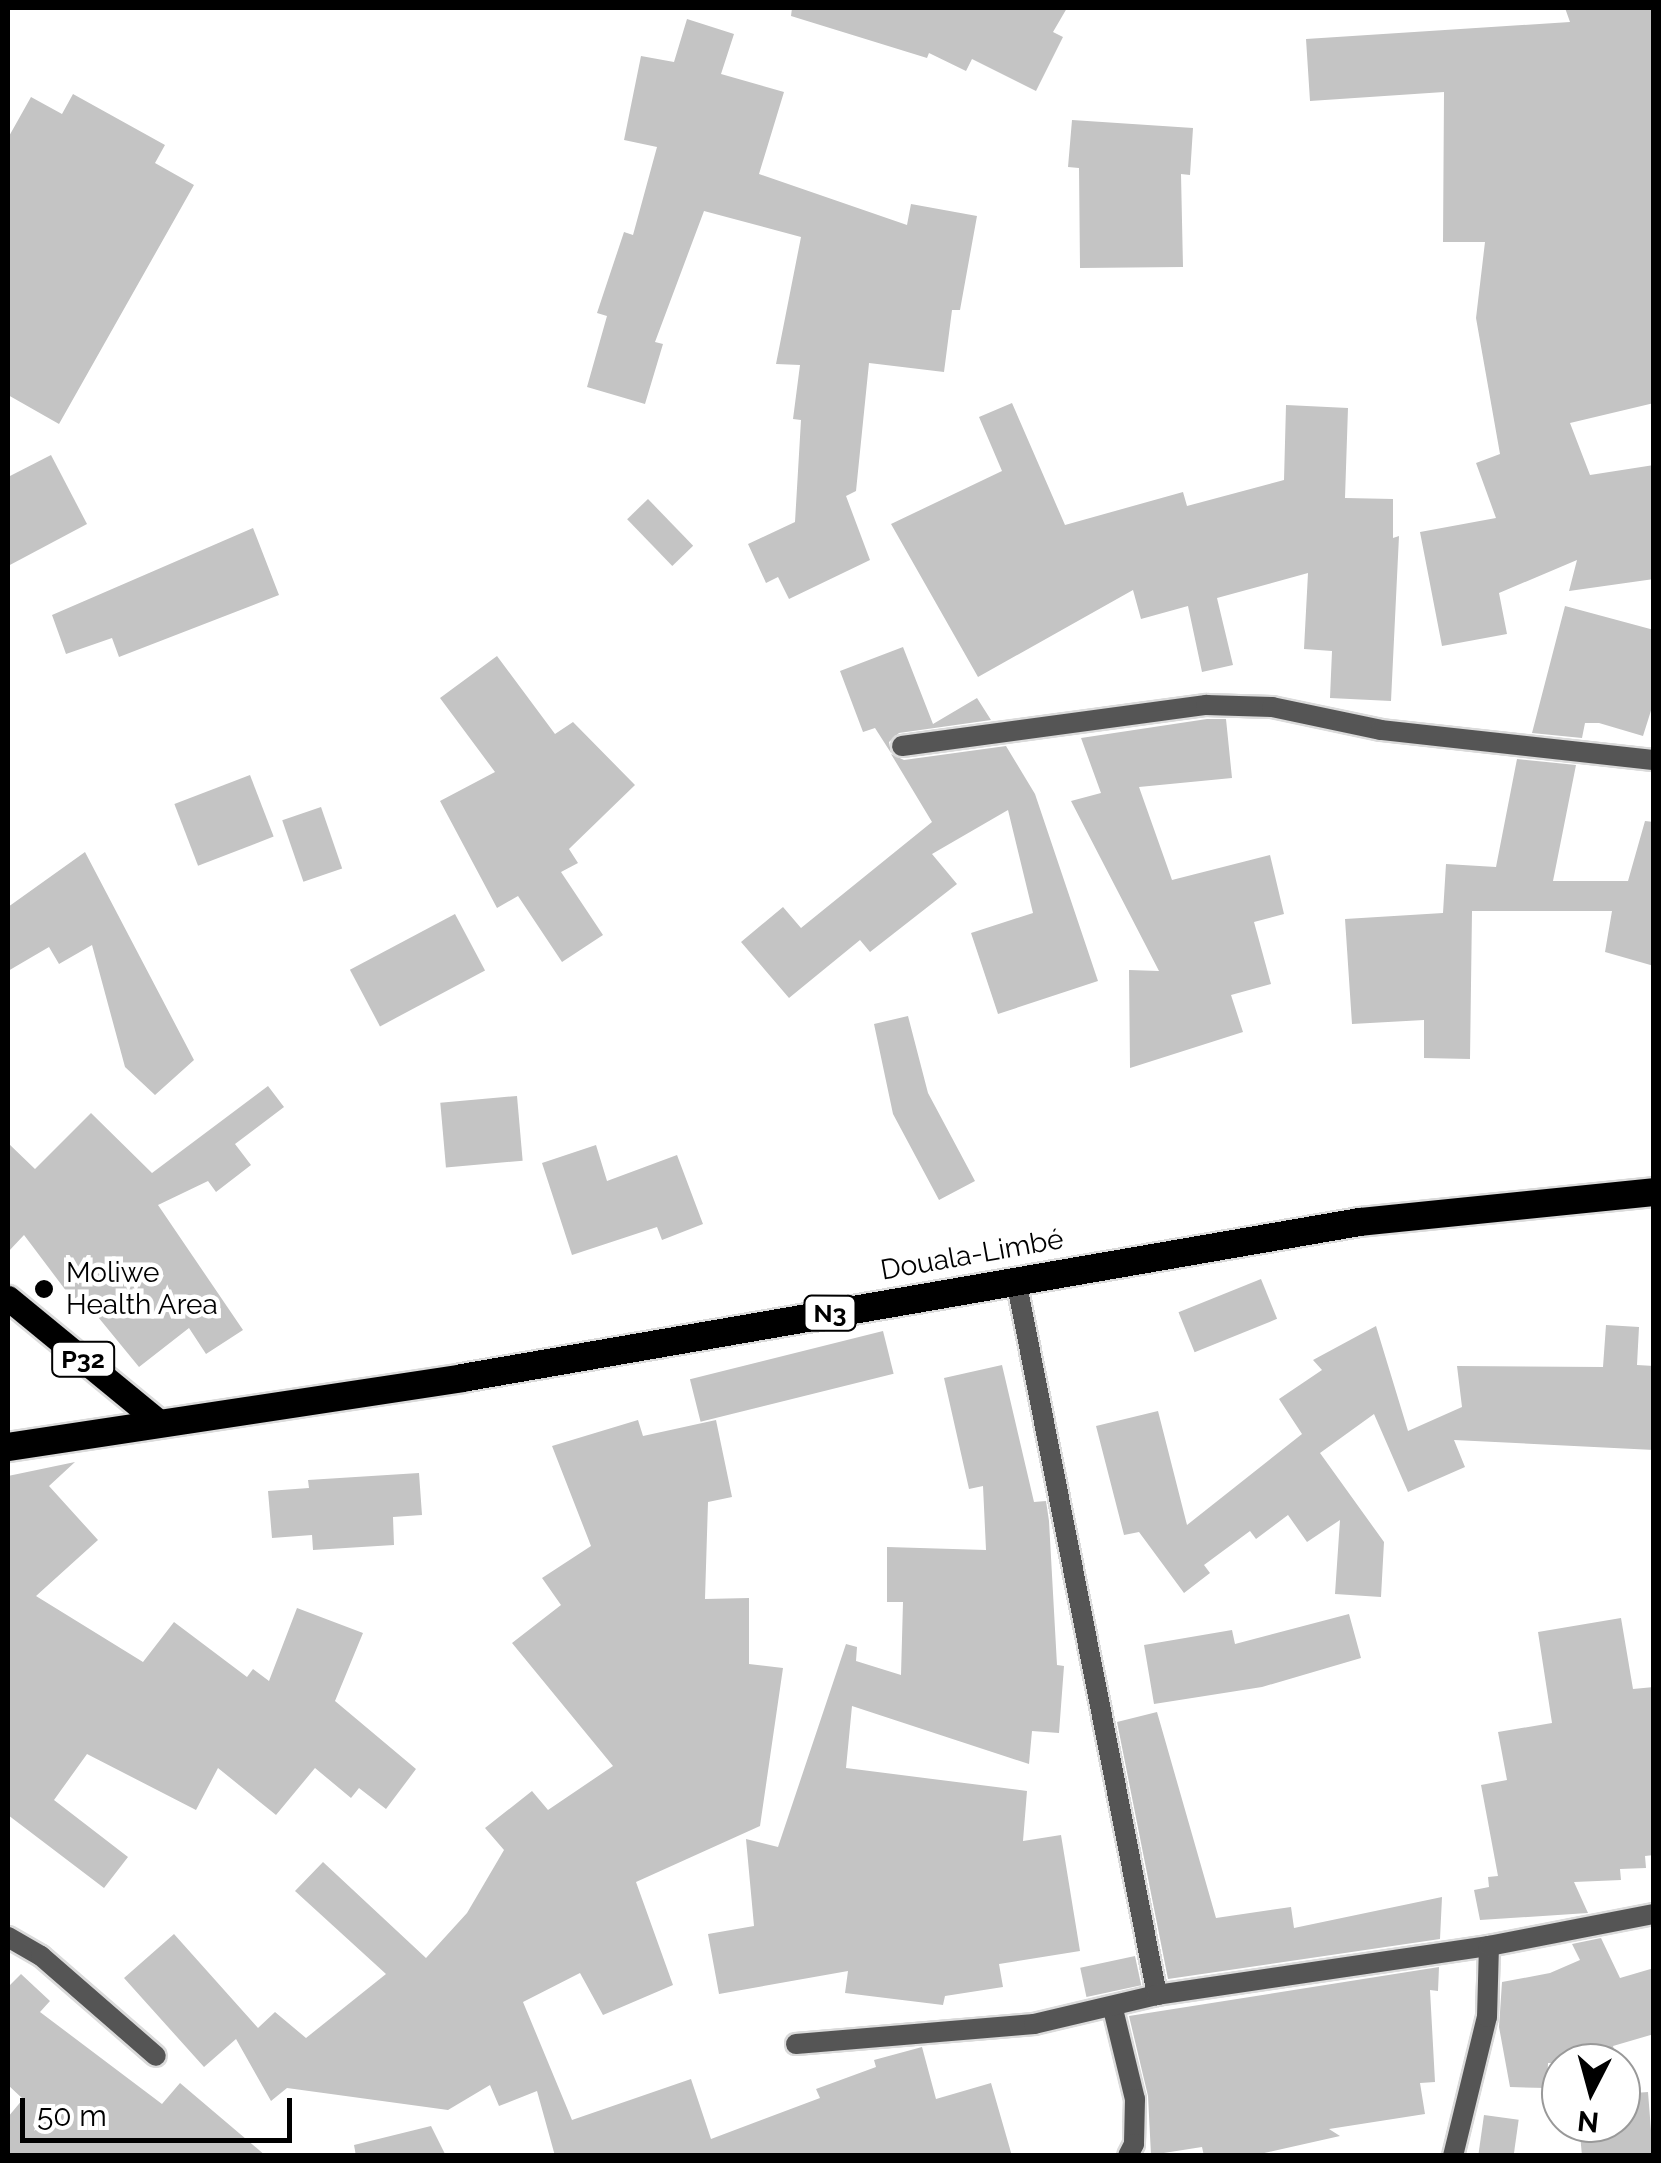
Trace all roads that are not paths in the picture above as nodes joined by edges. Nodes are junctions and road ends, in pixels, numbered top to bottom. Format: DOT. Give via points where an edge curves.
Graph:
graph roads {
  1 [pos="902,746"];
  2 [pos="1654,760"];
  3 [pos="1654,1192"];
  4 [pos="1016,1280"];
  5 [pos="8,1298"];
  6 [pos="158,1421"];
  7 [pos="8,1448"];
  8 [pos="1654,1914"];
  9 [pos="8,1937"];
  10 [pos="1489,1946"];
  11 [pos="1158,1995"];
  12 [pos="1113,2009"];
  13 [pos="796,2044"];
  14 [pos="156,2056"];
  15 [pos="1128,2156"];
  16 [pos="1453,2156"];
  1 -- 2 [label="street" via="1206,706 1272,708 1381,730"];
  3 -- 4 [label="highway, Douala-Limbé / N3" via="1360,1222"];
  4 -- 6 [label="highway, Douala-Limbé / N3" via="462,1378"];
  4 -- 11 [label="street"];
  5 -- 6 [label="main road, P32"];
  6 -- 7 [label="highway, Douala-Limbé / N3"];
  8 -- 10 [label="street"];
  9 -- 14 [label="street" via="42,1956"];
  10 -- 11 [label="street"];
  10 -- 16 [label="street" via="1487,2017"];
  11 -- 12 [label="street"];
  12 -- 13 [label="street" via="1034,2024"];
  12 -- 15 [label="street" via="1135,2099"];
}
